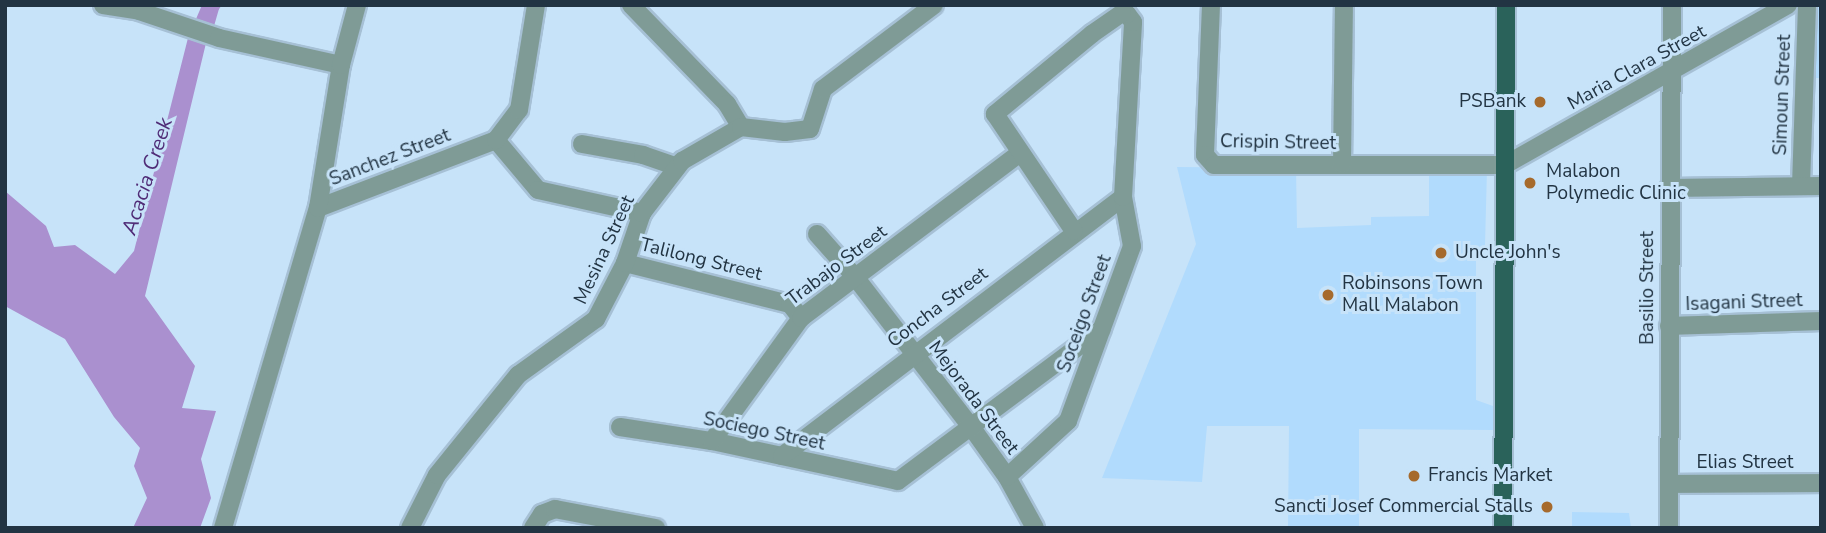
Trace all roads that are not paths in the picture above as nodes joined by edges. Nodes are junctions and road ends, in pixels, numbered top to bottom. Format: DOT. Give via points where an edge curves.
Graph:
graph roads {
  1 [pos="103,5"];
  2 [pos="357,5"];
  3 [pos="536,5"];
  4 [pos="631,5"];
  5 [pos="934,5"];
  6 [pos="1211,5"];
  7 [pos="1344,5"];
  8 [pos="1506,5"];
  9 [pos="1671,5"];
  10 [pos="1788,5"];
  11 [pos="1807,5"];
  12 [pos="341,65"];
  13 [pos="1671,74"];
  14 [pos="741,127"];
  15 [pos="496,140"];
  16 [pos="582,144"];
  17 [pos="1019,154"];
  18 [pos="1342,164"];
  19 [pos="1505,165"];
  20 [pos="677,167"];
  21 [pos="1801,186"];
  22 [pos="1821,186"];
  23 [pos="1669,188"];
  24 [pos="1123,197"];
  25 [pos="318,208"];
  26 [pos="642,213"];
  27 [pos="1074,231"];
  28 [pos="817,234"];
  29 [pos="625,264"];
  30 [pos="856,278"];
  31 [pos="801,318"];
  32 [pos="1821,321"];
  33 [pos="1669,326"];
  34 [pos="1102,328"];
  35 [pos="913,354"];
  36 [pos="620,427"];
  37 [pos="972,428"];
  38 [pos="712,441"];
  39 [pos="782,456"];
  40 [pos="1007,477"];
  41 [pos="1821,483"];
  42 [pos="1669,484"];
  43 [pos="223,528"];
  44 [pos="410,528"];
  45 [pos="534,528"];
  46 [pos="656,528"];
  47 [pos="1035,528"];
  48 [pos="1503,528"];
  49 [pos="1669,528"];
  1 -- 12 [label="street" via="139,11 219,38"];
  2 -- 12 [label="street"];
  3 -- 15 [label="street" via="519,110"];
  4 -- 14 [label="street" via="727,104"];
  5 -- 14 [label="street" via="823,89 810,129 785,132"];
  6 -- 18 [label="street, Crispin Street" via="1208,161 1214,165"];
  7 -- 18 [label="street"];
  8 -- 19 [label="main road"];
  9 -- 13 [label="street, Basilio Street"];
  10 -- 13 [label="street, Maria Clara Street"];
  11 -- 21 [label="street, Simoun Street"];
  12 -- 25 [label="street"];
  13 -- 19 [label="street, Maria Clara Street"];
  13 -- 23 [label="street, Basilio Street"];
  14 -- 20 [label="street, Mesina Street"];
  15 -- 25 [label="street, Sanchez Street"];
  15 -- 26 [label="street" via="538,190"];
  16 -- 20 [label="street" via="643,155"];
  17 -- 24 [label="street, Soceigo Street" via="995,114 1000,105 1092,34 1127,14 1133,22"];
  17 -- 27 [label="street"];
  17 -- 30 [label="street, Trabajo Street"];
  18 -- 19 [label="street, Crispin Street"];
  19 -- 48 [label="main road"];
  20 -- 26 [label="street, Mesina Street"];
  21 -- 22 [label="street"];
  21 -- 23 [label="street"];
  23 -- 33 [label="street, Basilio Street"];
  24 -- 27 [label="street, Concha Street"];
  24 -- 34 [label="street, Soceigo Street" via="1132,246"];
  25 -- 43 [label="street, Sanchez Street"];
  26 -- 29 [label="street, Mesina Street"];
  27 -- 35 [label="street, Concha Street"];
  28 -- 30 [label="street, Mejorada Street"];
  29 -- 31 [label="street, Talilong Street" via="790,304"];
  29 -- 44 [label="street, Mesina Street" via="608,301 586,331 518,375 437,475"];
  30 -- 31 [label="street, Trabajo Street"];
  30 -- 35 [label="street, Mejorada Street"];
  31 -- 38 [label="street, Trabajo Street"];
  32 -- 33 [label="street, Isagani Street"];
  33 -- 42 [label="street, Basilio Street"];
  34 -- 37 [label="street"];
  34 -- 40 [label="street, Soceigo Street" via="1068,421"];
  35 -- 37 [label="street, Mejorada Street"];
  35 -- 39 [label="street, Concha Street"];
  36 -- 38 [label="street, Sociego Street"];
  37 -- 39 [label="street, Sociego Street" via="898,481"];
  37 -- 40 [label="street, Mejorada Street"];
  38 -- 39 [label="street, Sociego Street"];
  40 -- 47 [label="street, Mejorada Street"];
  41 -- 42 [label="street, Elias Street"];
  42 -- 49 [label="street, Basilio Street"];
  45 -- 46 [label="street" via="542,514 555,509"];
}
